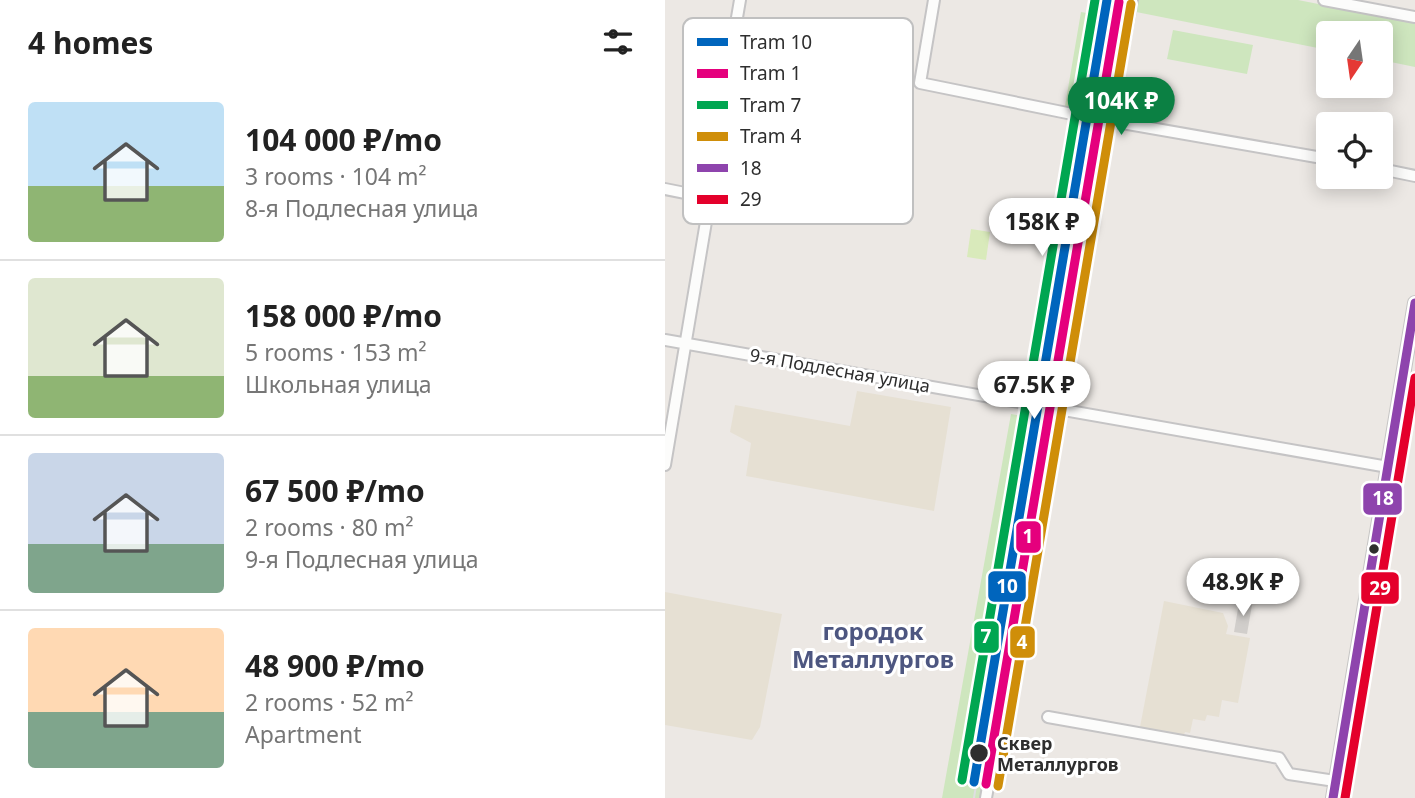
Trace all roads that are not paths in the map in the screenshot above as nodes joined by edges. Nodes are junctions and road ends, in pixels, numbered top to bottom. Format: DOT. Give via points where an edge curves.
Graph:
graph roads {
  1 [pos="740,0"];
  2 [pos="934,0"];
  3 [pos="1132,0"];
  4 [pos="1324,0"];
  5 [pos="737,18"];
  6 [pos="1415,18"];
  7 [pos="1111,112"];
  8 [pos="1082,116"];
  9 [pos="1316,157"];
  10 [pos="1393,171"];
  11 [pos="1415,176"];
  12 [pos="665,190"];
  13 [pos="683,193"];
  14 [pos="706,224"];
  15 [pos="1415,303"];
  16 [pos="665,340"];
  17 [pos="685,343"];
  18 [pos="1032,404"];
  19 [pos="1398,407"];
  20 [pos="1415,411"];
  21 [pos="1053,419"];
  22 [pos="665,465"];
  23 [pos="1388,467"];
  24 [pos="1048,717"];
  25 [pos="1335,782"];
  26 [pos="986,798"];
  27 [pos="1333,798"];
  1 -- 5 [label="street"];
  2 -- 8 [label="street" via="920,83"];
  3 -- 7 [label="street"];
  4 -- 6 [label="street"];
  8 -- 9 [label="street"];
  8 -- 18 [label="street"];
  10 -- 11 [label="street"];
  12 -- 13 [label="street"];
  14 -- 17 [label="street"];
  15 -- 19 [label="main road"];
  16 -- 17 [label="street, 9-я Подлесная улица"];
  17 -- 18 [label="street, 9-я Подлесная улица"];
  17 -- 22 [label="street"];
  18 -- 23 [label="street, 9-я Подлесная улица"];
  19 -- 20 [label="street"];
  19 -- 23 [label="main road"];
  21 -- 26 [label="street"];
  23 -- 25 [label="main road"];
  24 -- 25 [label="street" via="1279,758 1289,774"];
  25 -- 27 [label="main road"];
}
